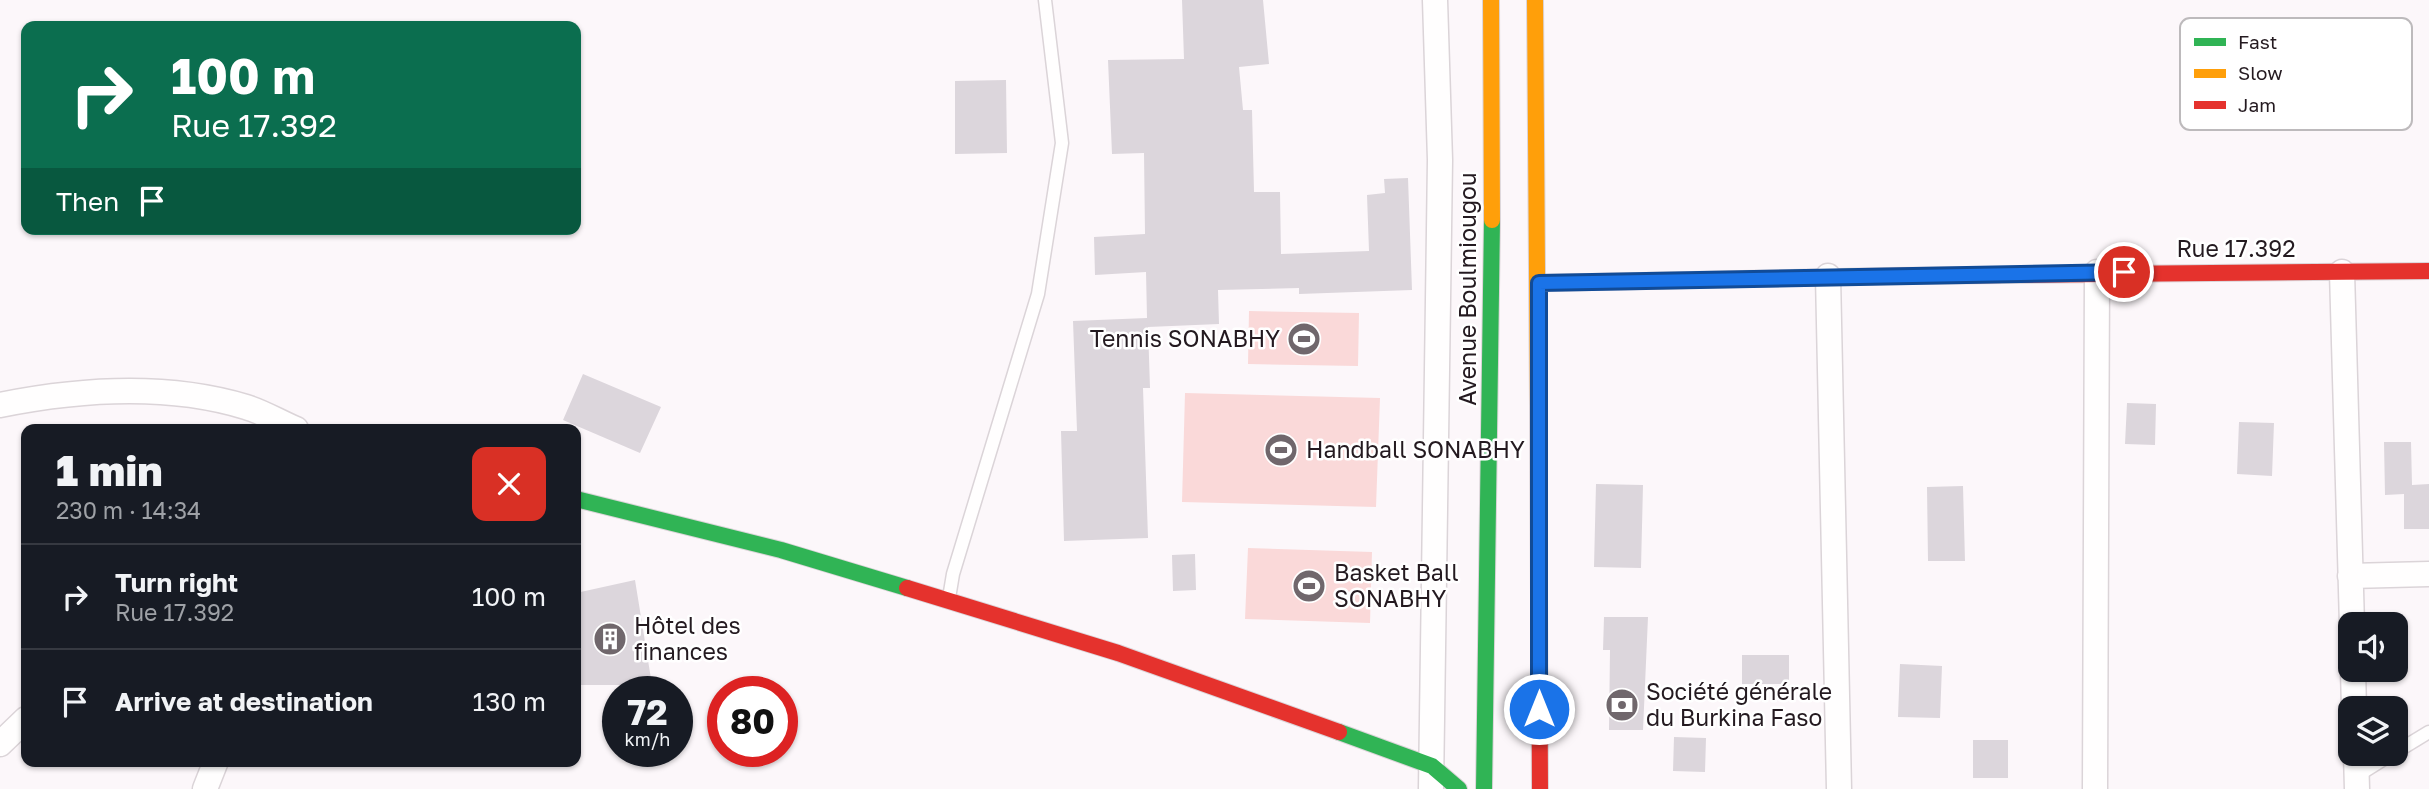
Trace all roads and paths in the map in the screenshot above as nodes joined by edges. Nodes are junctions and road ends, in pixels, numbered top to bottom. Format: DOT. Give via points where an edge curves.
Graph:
graph roads {
  1 [pos="1045,0"];
  2 [pos="1435,0"];
  3 [pos="1492,0"];
  4 [pos="1535,0"];
  5 [pos="2429,271"];
  6 [pos="2097,272"];
  7 [pos="2342,272"];
  8 [pos="1828,276"];
  9 [pos="1539,283"];
  10 [pos="0,405"];
  11 [pos="285,424"];
  12 [pos="581,500"];
  13 [pos="2429,573"];
  14 [pos="2350,576"];
  15 [pos="949,602"];
  16 [pos="2351,612"];
  17 [pos="21,724"];
  18 [pos="2429,732"];
  19 [pos="0,744"];
  20 [pos="2408,745"];
  21 [pos="214,767"];
  22 [pos="1431,778"];
  23 [pos="205,789"];
  24 [pos="1460,789"];
  25 [pos="1484,789"];
  26 [pos="1540,789"];
  27 [pos="1839,789"];
  28 [pos="2095,789"];
  1 -- 15 [label="lane" via="1062,143 1040,280 953,574"];
  2 -- 22 [label="street" via="1440,160"];
  3 -- 25 [label="main road, Avenue Boulmiougou"];
  4 -- 9 [label="main road"];
  5 -- 7 [label="main road, Rue 17.392"];
  6 -- 7 [label="main road, Rue 17.392"];
  6 -- 8 [label="main road, Rue 17.392"];
  6 -- 28 [label="street"];
  7 -- 14 [label="street"];
  8 -- 9 [label="main road, Rue 17.392"];
  8 -- 27 [label="street"];
  9 -- 26 [label="main road"];
  10 -- 11 [label="street" via="53,394 171,391 247,407"];
  12 -- 15 [label="main road" via="781,550"];
  13 -- 14 [label="street"];
  14 -- 16 [label="street"];
  15 -- 22 [label="main road" via="1118,653"];
  17 -- 19 [label="street"];
  18 -- 20 [label="lane"];
  21 -- 23 [label="street"];
  22 -- 24 [label="main road"];
}
